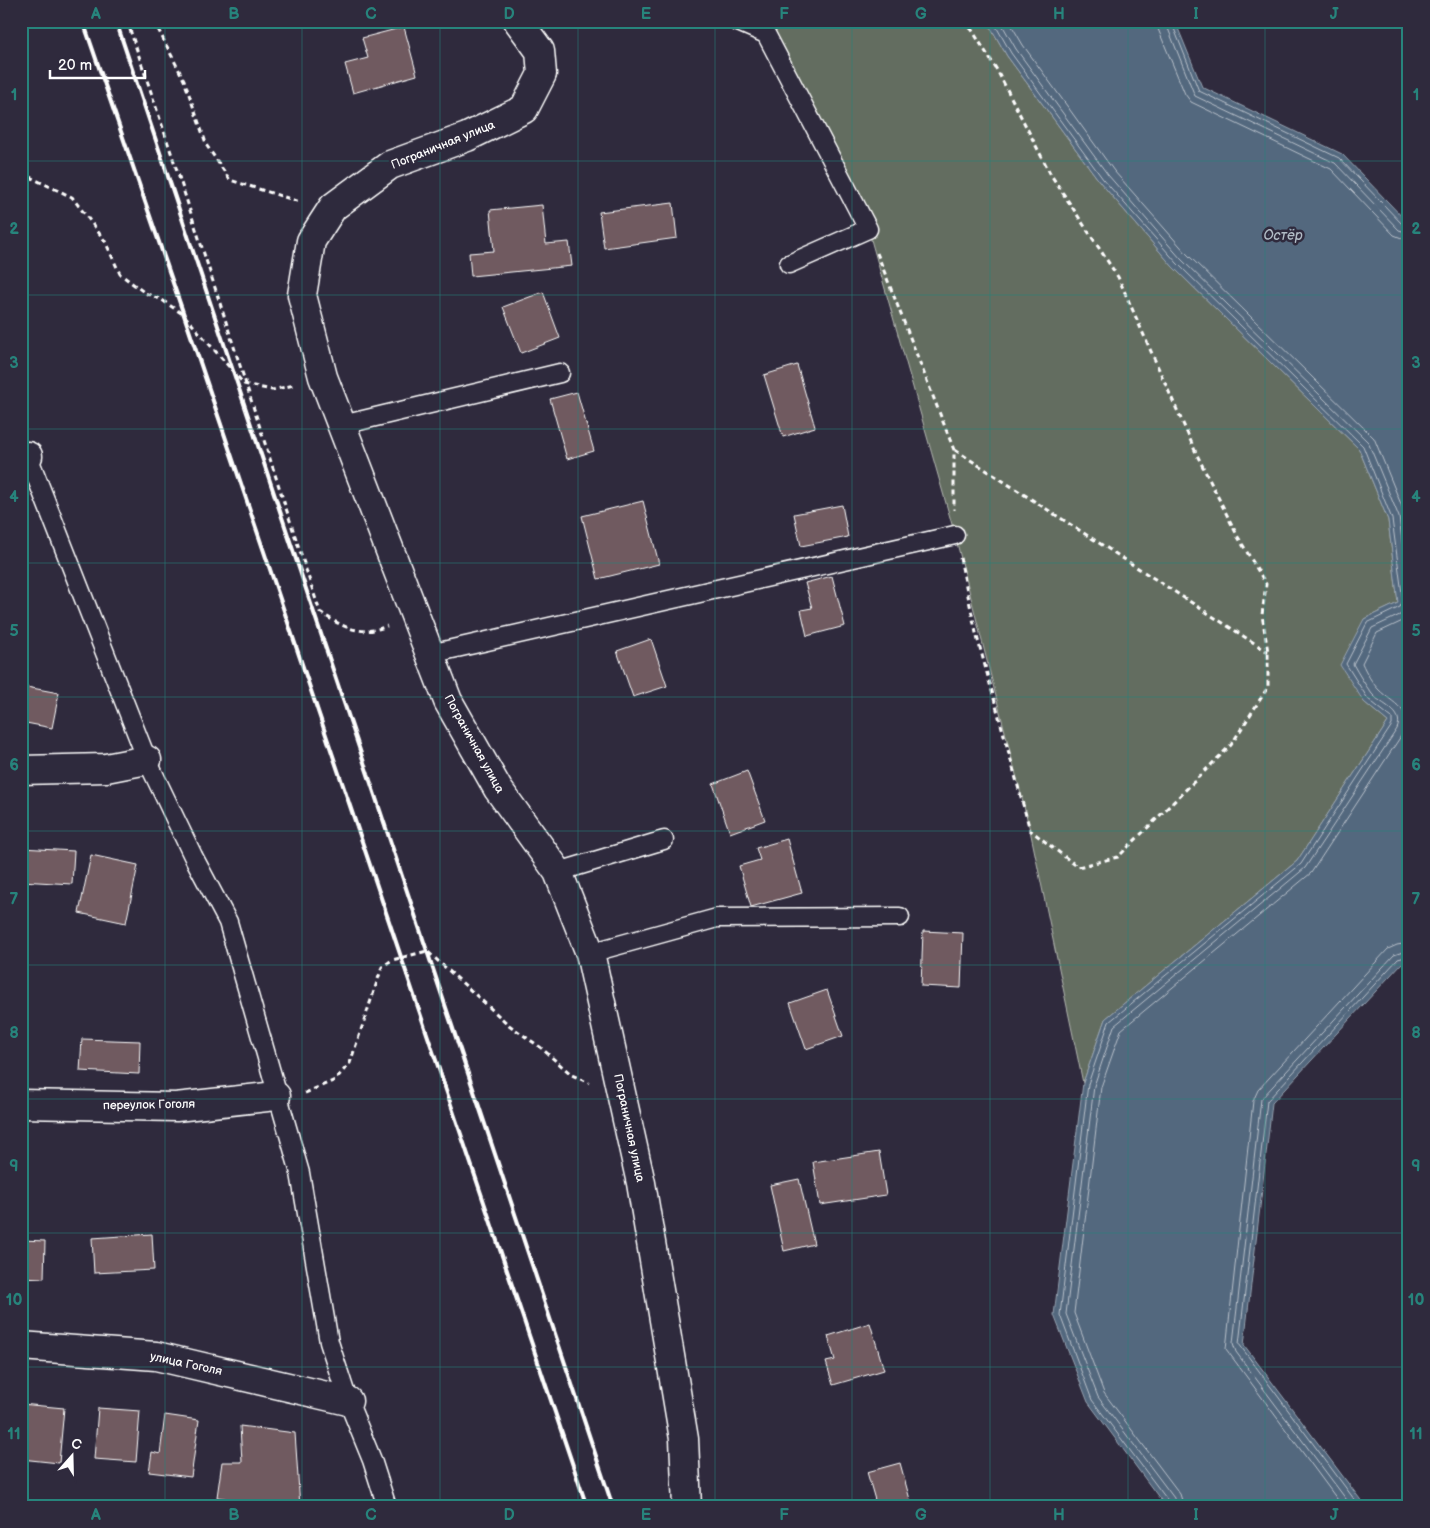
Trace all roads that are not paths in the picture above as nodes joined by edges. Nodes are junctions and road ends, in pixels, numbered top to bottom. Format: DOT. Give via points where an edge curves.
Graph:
graph roads {
  1 [pos="518,21"];
  2 [pos="736,21"];
  3 [pos="789,264"];
  4 [pos="560,373"];
  5 [pos="342,425"];
  6 [pos="23,454"];
  7 [pos="954,535"];
  8 [pos="430,654"];
  9 [pos="147,760"];
  10 [pos="21,770"];
  11 [pos="664,840"];
  12 [pos="558,872"];
  13 [pos="900,917"];
  14 [pos="590,953"];
  15 [pos="276,1096"];
  16 [pos="21,1104"];
  17 [pos="21,1346"];
  18 [pos="348,1401"];
  19 [pos="387,1507"];
  20 [pos="687,1507"];
  1 -- 5 [label="street, Пограничная улица" via="540,52 542,74 524,109 467,137 390,165 333,207 311,241 302,295 323,377"];
  2 -- 3 [label="lane" via="766,34 868,229"];
  4 -- 5 [label="lane"];
  5 -- 8 [label="street, Пограничная улица"];
  6 -- 9 [label="lane"];
  7 -- 8 [label="lane"];
  8 -- 12 [label="street, Пограничная улица" via="448,701 498,789"];
  9 -- 10 [label="street" via="106,768"];
  9 -- 15 [label="lane" via="228,922"];
  11 -- 12 [label="lane"];
  12 -- 14 [label="street, Пограничная улица"];
  13 -- 14 [label="lane" via="716,918"];
  14 -- 20 [label="street, Пограничная улица" via="641,1183 684,1439"];
  15 -- 16 [label="street, переулок Гоголя" via="176,1107"];
  15 -- 18 [label="lane" via="300,1173 329,1342"];
  17 -- 18 [label="street, улица Гоголя" via="156,1356"];
  18 -- 19 [label="lane"];
}
